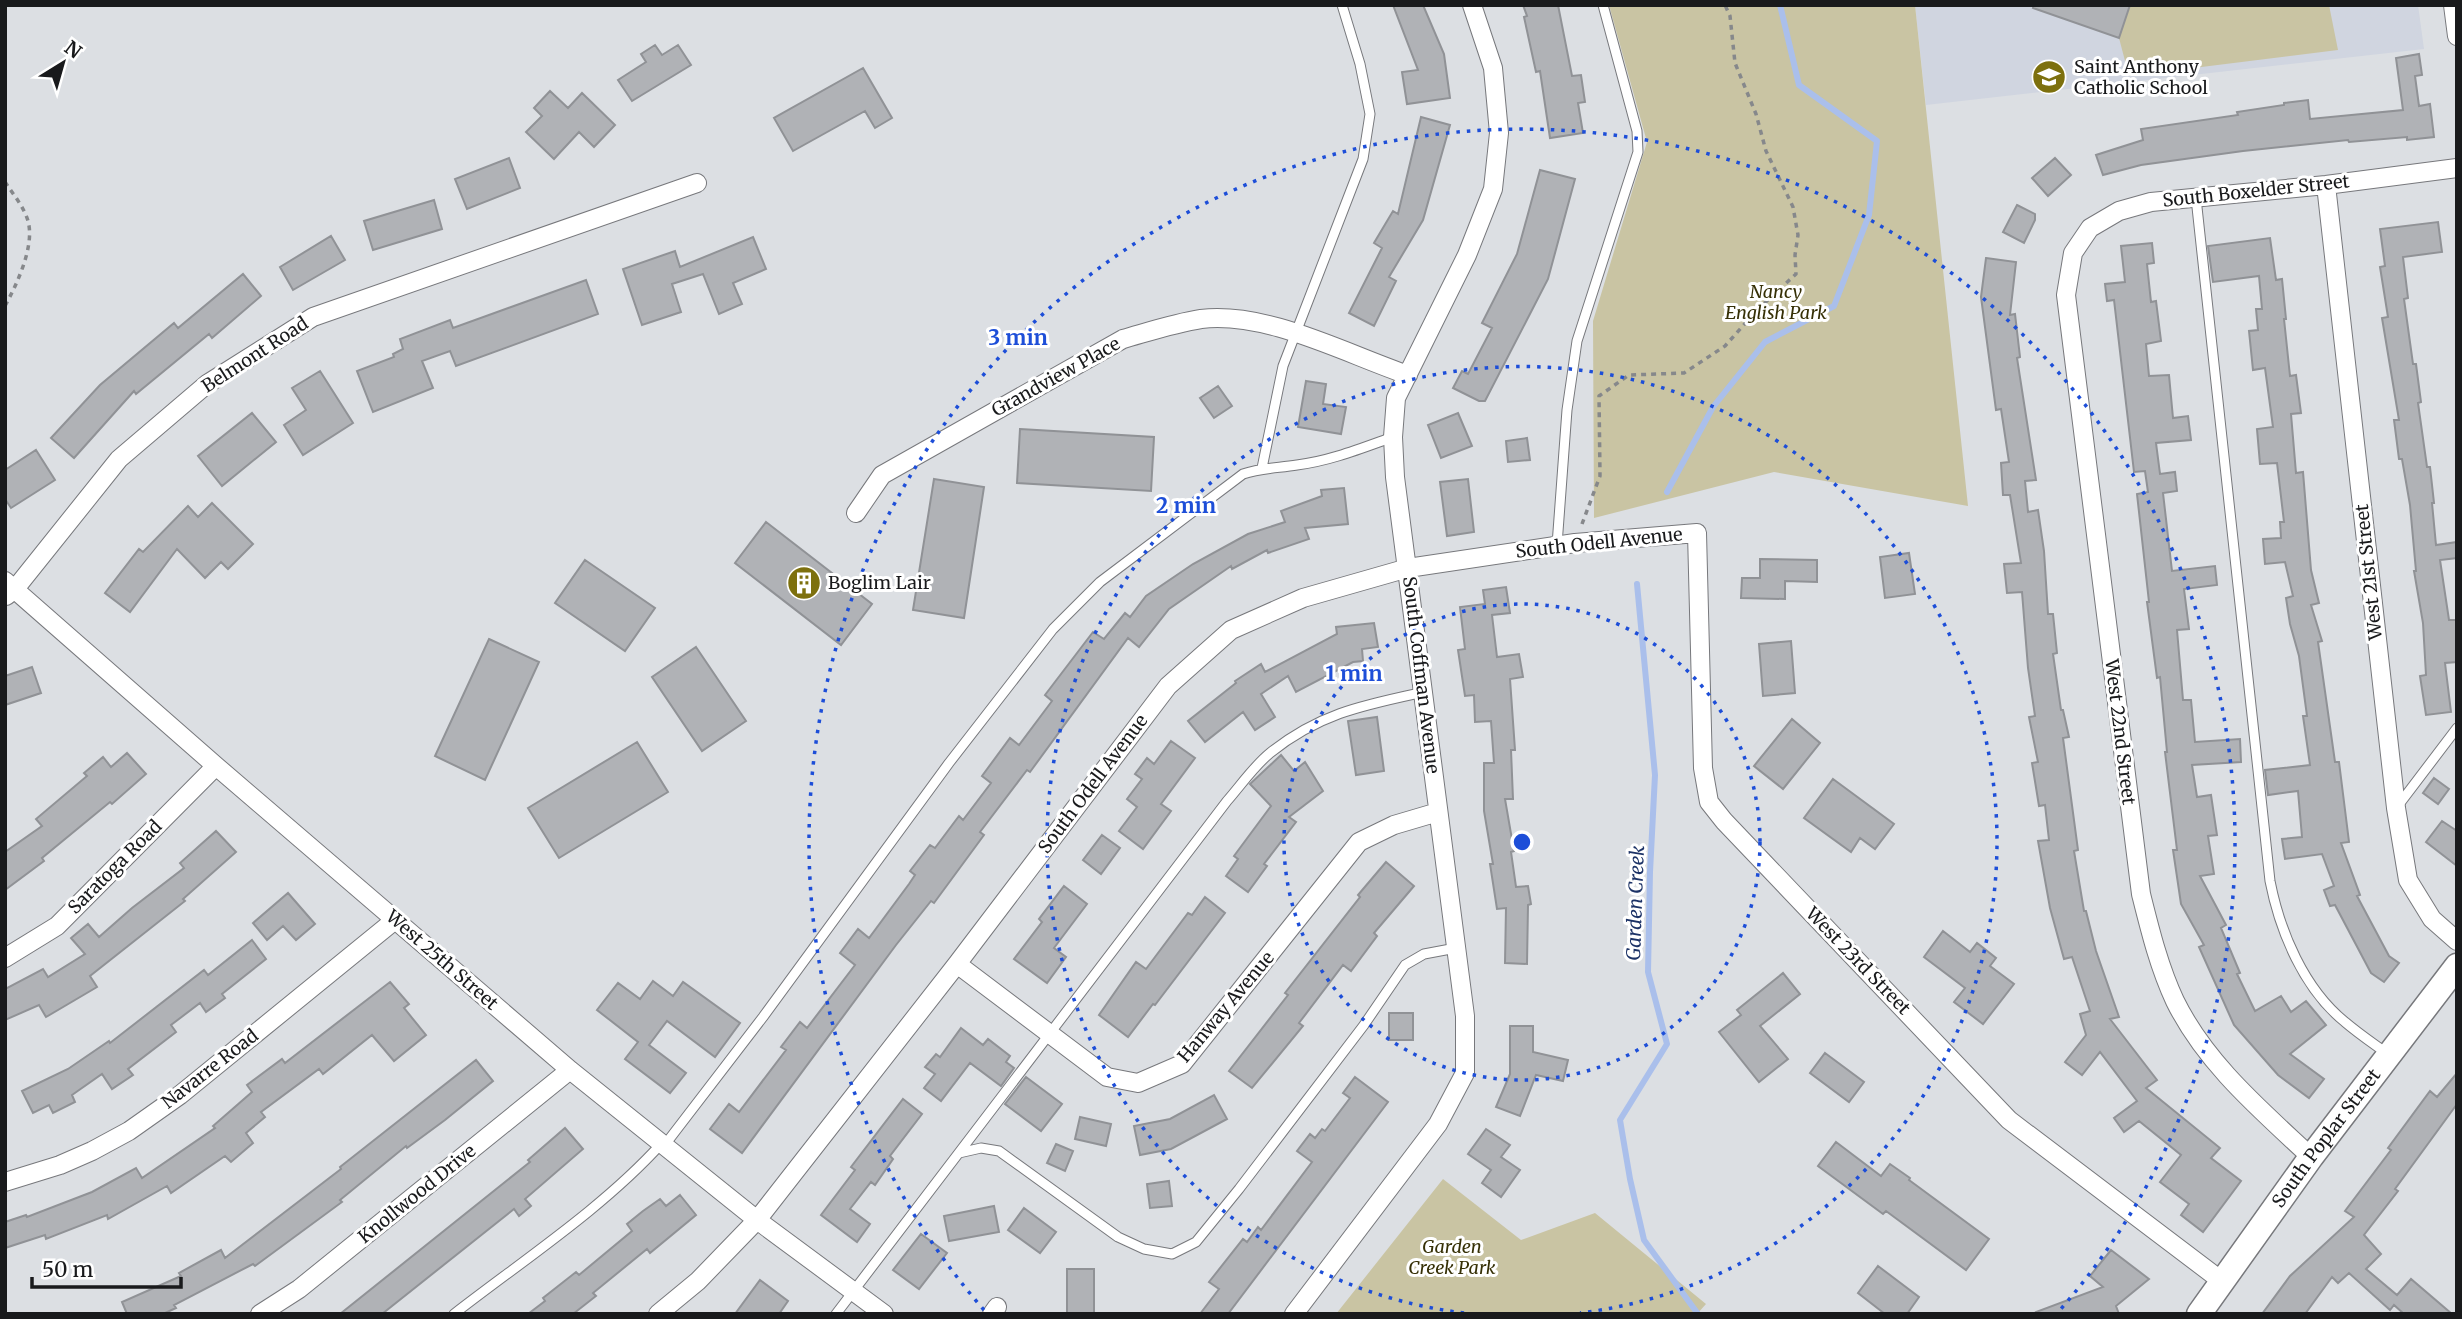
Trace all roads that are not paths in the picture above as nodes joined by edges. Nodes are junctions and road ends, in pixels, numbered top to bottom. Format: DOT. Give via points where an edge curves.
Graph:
graph roads {
  1 [pos="1342,5"];
  2 [pos="1472,5"];
  3 [pos="1603,5"];
  4 [pos="2453,5"];
  5 [pos="2457,36"];
  6 [pos="2457,168"];
  7 [pos="697,183"];
  8 [pos="2326,185"];
  9 [pos="2196,198"];
  10 [pos="2073,253"];
  11 [pos="1297,333"];
  12 [pos="1408,375"];
  13 [pos="1393,437"];
  14 [pos="1262,468"];
  15 [pos="856,513"];
  16 [pos="1697,533"];
  17 [pos="1566,544"];
  18 [pos="1408,568"];
  19 [pos="8,589"];
  20 [pos="1424,692"];
  21 [pos="2457,727"];
  22 [pos="216,766"];
  23 [pos="2396,808"];
  24 [pos="1438,812"];
  25 [pos="395,920"];
  26 [pos="2457,941"];
  27 [pos="1456,948"];
  28 [pos="5,958"];
  29 [pos="957,964"];
  30 [pos="2457,966"];
  31 [pos="1049,1034"];
  32 [pos="2390,1055"];
  33 [pos="570,1070"];
  34 [pos="662,1145"];
  35 [pos="959,1153"];
  36 [pos="2311,1157"];
  37 [pos="5,1182"];
  38 [pos="757,1220"];
  39 [pos="2223,1282"];
  40 [pos="853,1292"];
  41 [pos="260,1314"];
  42 [pos="454,1314"];
  43 [pos="658,1314"];
  44 [pos="836,1314"];
  45 [pos="884,1314"];
  46 [pos="1294,1314"];
  47 [pos="2199,1314"];
  1 -- 11 [label="lane" via="1370,114 1363,159"];
  2 -- 12 [label="street, South Coffman Avenue" via="1493,68 1499,133 1493,189 1467,255"];
  3 -- 17 [label="lane" via="1637,131 1638,152 1577,341 1567,410"];
  4 -- 5 [label="street"];
  6 -- 8 [label="street, South Boxelder Street"];
  7 -- 19 [label="street, Belmont Road" via="313,317 207,384 119,459"];
  8 -- 9 [label="street, South Boxelder Street"];
  8 -- 23 [label="street, West 21st Street"];
  9 -- 10 [label="street, South Boxelder Street" via="2151,202 2119,211 2090,228"];
  9 -- 32 [label="lane" via="2277,914 2311,984 2343,1021"];
  10 -- 36 [label="street, West 22nd Street" via="2066,295 2141,894 2156,951 2176,1001 2207,1051 2250,1100"];
  11 -- 12 [label="street, Grandview Place"];
  11 -- 14 [label="lane" via="1283,366"];
  11 -- 15 [label="street, Grandview Place" via="1240,320 1202,319 1123,338 882,475"];
  12 -- 13 [label="street, South Coffman Avenue" via="1396,398"];
  13 -- 14 [label="lane" via="1299,465"];
  13 -- 18 [label="street, South Coffman Avenue"];
  14 -- 34 [label="lane" via="1243,474 1156,538 1100,582 1053,629"];
  16 -- 17 [label="street, South Odell Avenue"];
  16 -- 39 [label="street, West 23rd Street" via="1703,768 1709,802 2009,1120"];
  17 -- 18 [label="street, South Odell Avenue"];
  18 -- 20 [label="street, South Coffman Avenue"];
  18 -- 29 [label="street, South Odell Avenue" via="1303,598 1231,630 1168,686"];
  19 -- 22 [label="street, West 25th Street"];
  20 -- 24 [label="street, South Coffman Avenue"];
  20 -- 31 [label="lane" via="1350,708 1309,726 1268,754"];
  21 -- 23 [label="lane"];
  22 -- 25 [label="street, West 25th Street"];
  22 -- 28 [label="street, Saratoga Road" via="57,926"];
  23 -- 26 [label="street, West 21st Street" via="2408,880 2431,919"];
  24 -- 27 [label="street, South Coffman Avenue"];
  24 -- 31 [label="street, Hanway Avenue" via="1359,842 1182,1064 1138,1083 1107,1077"];
  25 -- 33 [label="street, West 25th Street"];
  25 -- 37 [label="street, Navarre Road" via="129,1130 92,1152"];
  27 -- 35 [label="lane" via="1424,954 1405,965 1239,1189 1196,1242 1172,1254 1144,1249 1118,1237 999,1151 981,1148"];
  27 -- 46 [label="street, South Coffman Avenue" via="1465,1016 1465,1073 1438,1124"];
  29 -- 31 [label="street, Hanway Avenue"];
  29 -- 38 [label="street, South Odell Avenue"];
  30 -- 32 [label="main road, South Poplar Street"];
  31 -- 35 [label="lane"];
  32 -- 36 [label="main road, South Poplar Street"];
  33 -- 34 [label="street, West 25th Street"];
  33 -- 41 [label="street, Knollwood Drive" via="299,1289"];
  34 -- 38 [label="street, West 25th Street"];
  34 -- 42 [label="lane" via="596,1205"];
  35 -- 40 [label="lane"];
  36 -- 39 [label="main road, South Poplar Street"];
  38 -- 40 [label="street, West 25th Street"];
  38 -- 43 [label="street, South Odell Avenue" via="698,1282"];
  39 -- 47 [label="main road, South Poplar Street"];
  40 -- 44 [label="lane"];
  40 -- 45 [label="street, West 25th Street"];
}
